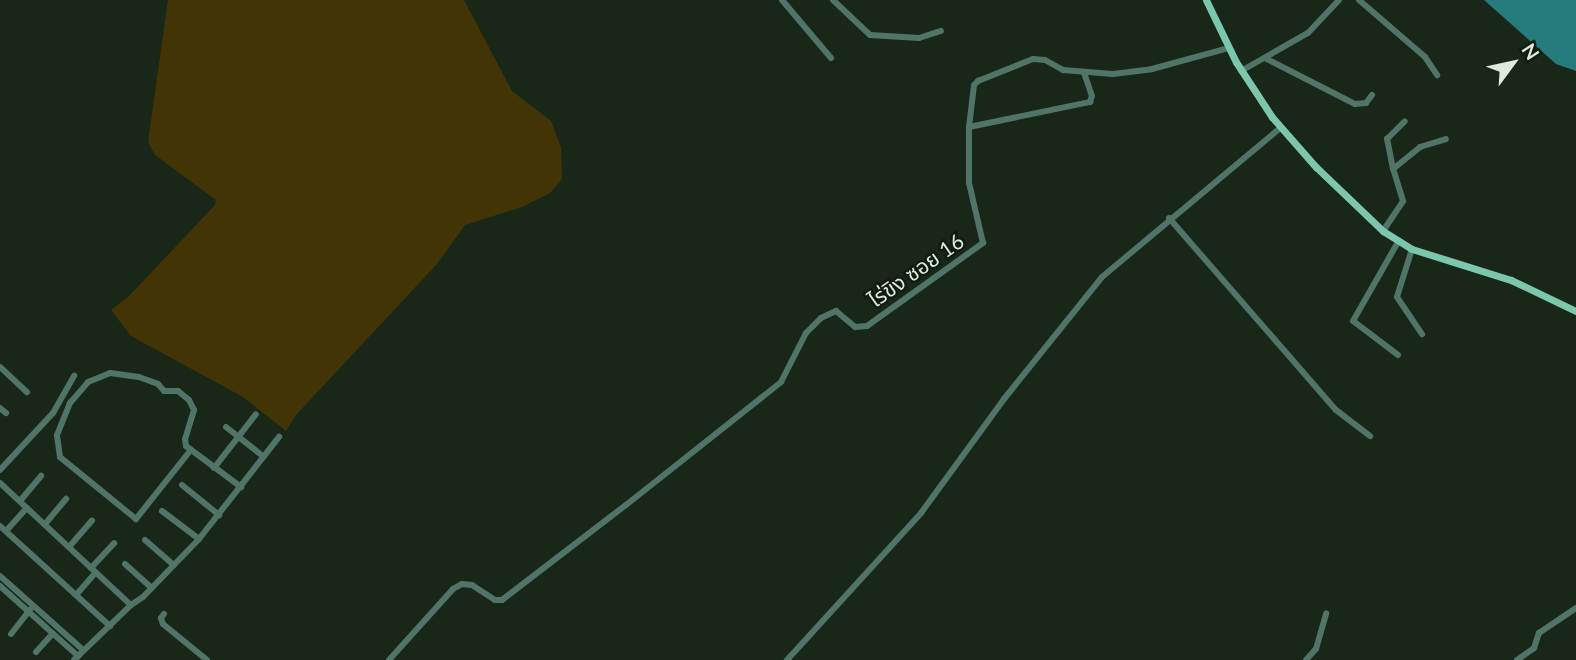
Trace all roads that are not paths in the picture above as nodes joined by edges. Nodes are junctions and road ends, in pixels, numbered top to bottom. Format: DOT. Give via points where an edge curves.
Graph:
graph roads {
  1 [pos="782,0"];
  2 [pos="833,0"];
  3 [pos="1206,0"];
  4 [pos="1339,0"];
  5 [pos="1362,1"];
  6 [pos="941,31"];
  7 [pos="1229,48"];
  8 [pos="831,58"];
  9 [pos="1265,58"];
  10 [pos="1241,71"];
  11 [pos="1084,73"];
  12 [pos="1437,75"];
  13 [pos="1372,95"];
  14 [pos="1405,121"];
  15 [pos="969,127"];
  16 [pos="1280,128"];
  17 [pos="1446,139"];
  18 [pos="1393,169"];
  19 [pos="1169,218"];
  20 [pos="1383,231"];
  21 [pos="1398,243"];
  22 [pos="1414,250"];
  23 [pos="1576,311"];
  24 [pos="1422,334"];
  25 [pos="1398,355"];
  26 [pos="0,367"];
  27 [pos="74,376"];
  28 [pos="27,392"];
  29 [pos="256,414"];
  30 [pos="226,427"];
  31 [pos="239,436"];
  32 [pos="1370,436"];
  33 [pos="279,437"];
  34 [pos="190,451"];
  35 [pos="264,457"];
  36 [pos="214,468"];
  37 [pos="0,470"];
  38 [pos="41,476"];
  39 [pos="0,483"];
  40 [pos="182,485"];
  41 [pos="242,487"];
  42 [pos="66,499"];
  43 [pos="20,501"];
  44 [pos="27,508"];
  45 [pos="162,511"];
  46 [pos="219,515"];
  47 [pos="92,521"];
  48 [pos="45,524"];
  49 [pos="3,529"];
  50 [pos="199,539"];
  51 [pos="145,540"];
  52 [pos="114,543"];
  53 [pos="69,547"];
  54 [pos="125,564"];
  55 [pos="174,565"];
  56 [pos="94,570"];
  57 [pos="0,576"];
  58 [pos="152,588"];
  59 [pos="4,590"];
  60 [pos="76,595"];
  61 [pos="131,605"];
  62 [pos="34,606"];
  63 [pos="1576,608"];
  64 [pos="28,612"];
  65 [pos="1326,613"];
  66 [pos="164,614"];
  67 [pos="110,626"];
  68 [pos="52,633"];
  69 [pos="11,634"];
  70 [pos="36,652"];
  71 [pos="78,655"];
  72 [pos="207,660"];
  73 [pos="389,660"];
  74 [pos="787,660"];
  75 [pos="1306,660"];
  76 [pos="1517,660"];
  1 -- 8 [label="street"];
  2 -- 6 [label="street" via="870,35 919,38"];
  3 -- 7 [label="main road"];
  4 -- 9 [label="street" via="1308,33"];
  5 -- 12 [label="street" via="1425,57"];
  7 -- 10 [label="main road"];
  7 -- 11 [label="street, ไร่ขิง ซอย 16" via="1152,69"];
  9 -- 10 [label="street"];
  9 -- 13 [label="street" via="1355,104 1366,103"];
  10 -- 16 [label="main road"];
  11 -- 15 [label="street" via="1093,96 1090,102"];
  11 -- 15 [label="street, ไร่ขิง ซอย 16" via="1033,59 978,80"];
  14 -- 18 [label="street" via="1387,139"];
  15 -- 73 [label="street, ไร่ขิง ซอย 16" via="970,194 984,239 980,246 867,326 855,327 836,311 821,318 806,333 781,382 646,490 502,600 472,585 453,589"];
  16 -- 19 [label="street"];
  16 -- 20 [label="main road"];
  17 -- 18 [label="street" via="1420,147"];
  18 -- 20 [label="street" via="1404,197"];
  19 -- 32 [label="street" via="1336,410"];
  19 -- 74 [label="street" via="1095,285 921,513"];
  20 -- 21 [label="main road"];
  21 -- 22 [label="main road"];
  21 -- 25 [label="street" via="1353,320"];
  22 -- 23 [label="main road" via="1511,280"];
  22 -- 24 [label="street" via="1397,297"];
  26 -- 28 [label="street"];
  27 -- 37 [label="street" via="53,413"];
  29 -- 31 [label="street"];
  30 -- 31 [label="street"];
  31 -- 35 [label="street"];
  31 -- 36 [label="street"];
  33 -- 35 [label="street"];
  34 -- 34 [label="street" via="136,519 68,466 57,450 57,435 77,393 95,377 120,372 154,382 164,391 178,391 189,400 193,416 185,439"];
  34 -- 36 [label="street"];
  35 -- 41 [label="street"];
  36 -- 41 [label="street"];
  38 -- 43 [label="street"];
  39 -- 43 [label="street"];
  40 -- 46 [label="street"];
  41 -- 46 [label="street"];
  42 -- 48 [label="street"];
  43 -- 44 [label="street"];
  44 -- 48 [label="street"];
  44 -- 49 [label="street"];
  45 -- 50 [label="street"];
  46 -- 50 [label="street"];
  47 -- 53 [label="street"];
  48 -- 53 [label="street"];
  49 -- 60 [label="street"];
  50 -- 55 [label="street"];
  51 -- 55 [label="street"];
  52 -- 56 [label="street"];
  53 -- 56 [label="street"];
  54 -- 58 [label="street"];
  55 -- 58 [label="street"];
  56 -- 60 [label="street"];
  56 -- 61 [label="street"];
  57 -- 59 [label="street"];
  58 -- 61 [label="street"];
  59 -- 62 [label="street"];
  59 -- 64 [label="street"];
  60 -- 67 [label="street"];
  61 -- 67 [label="street"];
  62 -- 64 [label="street"];
  62 -- 71 [label="street"];
  63 -- 76 [label="street" via="1539,633 1534,648"];
  64 -- 68 [label="street"];
  64 -- 69 [label="street"];
  65 -- 75 [label="street" via="1316,649"];
  66 -- 72 [label="street" via="163,624"];
  67 -- 71 [label="street"];
  68 -- 70 [label="street"];
  68 -- 71 [label="street"];
}
